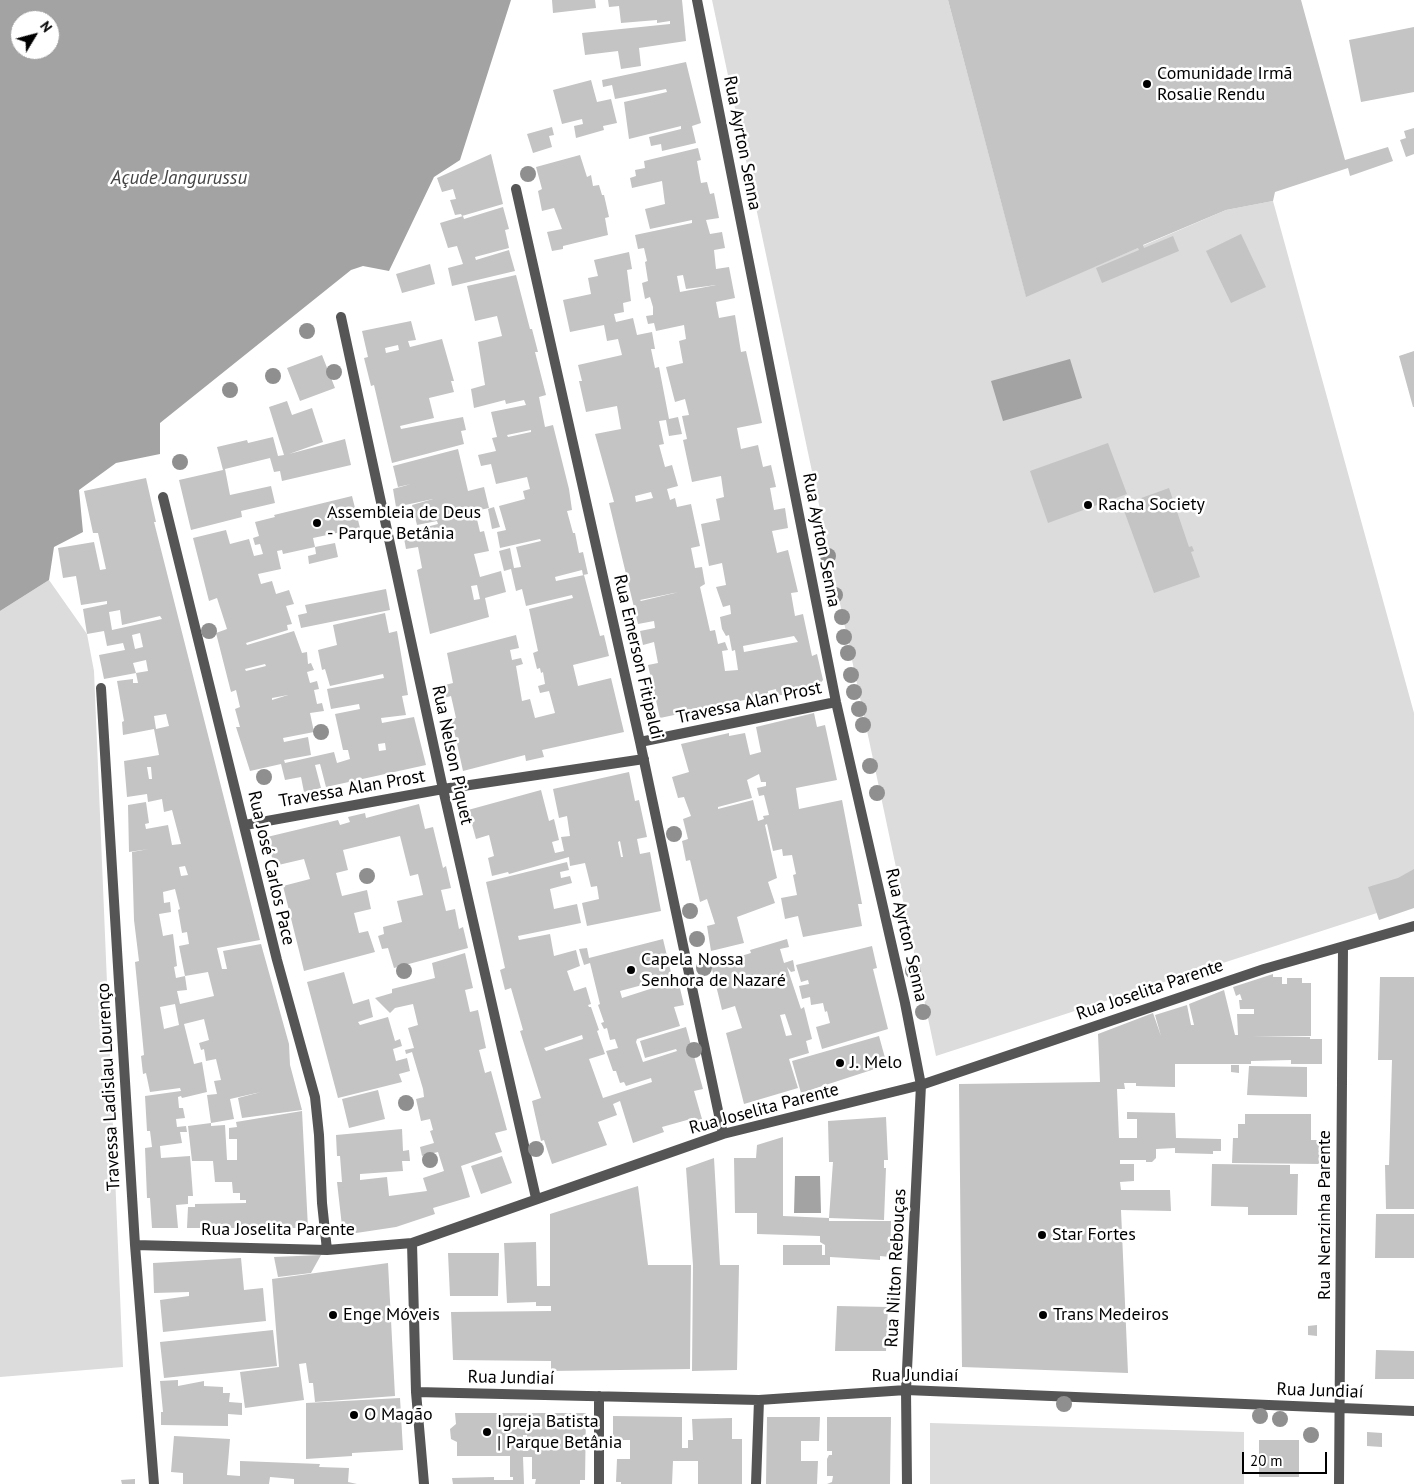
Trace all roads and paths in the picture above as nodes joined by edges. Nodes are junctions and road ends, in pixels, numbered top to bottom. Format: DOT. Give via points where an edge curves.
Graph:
graph roads {
  1 [pos="697,0"];
  2 [pos="516,189"];
  3 [pos="342,317"];
  4 [pos="163,497"];
  5 [pos="101,688"];
  6 [pos="836,702"];
  7 [pos="640,742"];
  8 [pos="644,758"];
  9 [pos="443,789"];
  10 [pos="245,825"];
  11 [pos="1414,926"];
  12 [pos="1393,932"];
  13 [pos="1414,932"];
  14 [pos="1343,947"];
  15 [pos="921,1085"];
  16 [pos="723,1134"];
  17 [pos="536,1198"];
  18 [pos="412,1243"];
  19 [pos="135,1245"];
  20 [pos="327,1250"];
  21 [pos="906,1390"];
  22 [pos="416,1392"];
  23 [pos="599,1396"];
  24 [pos="759,1400"];
  25 [pos="1340,1409"];
  26 [pos="1414,1411"];
  27 [pos="154,1484"];
  28 [pos="424,1484"];
  29 [pos="599,1484"];
  30 [pos="756,1484"];
  31 [pos="907,1484"];
  32 [pos="1339,1484"];
  1 -- 6 [label="street, Rua Ayrton Senna"];
  2 -- 7 [label="street, Rua Emerson Fitipaldi"];
  3 -- 9 [label="street, Rua Nelson Piquet"];
  4 -- 10 [label="street, Rua José Carlos Pace"];
  5 -- 19 [label="street, Travessa Ladislau Lourenço"];
  6 -- 7 [label="street, Travessa Alan Prost"];
  6 -- 15 [label="street, Rua Ayrton Senna"];
  7 -- 8 [label="street, Rua Emerson Fitipaldi"];
  8 -- 9 [label="street, Travessa Alan Prost"];
  8 -- 16 [label="street, Rua Emerson Fitipaldi"];
  9 -- 10 [label="street, Travessa Alan Prost"];
  9 -- 17 [label="street, Rua Nelson Piquet"];
  10 -- 20 [label="street, Rua José Carlos Pace" via="277,960 315,1097"];
  11 -- 12 [label="street, Rua Joselita Parente"];
  12 -- 13 [label="street, Rua Joselita Parente"];
  12 -- 14 [label="street, Rua Joselita Parente"];
  14 -- 15 [label="street, Rua Joselita Parente" via="1264,969"];
  14 -- 25 [label="street, Rua Nenzinha Parente"];
  15 -- 16 [label="street, Rua Joselita Parente"];
  15 -- 21 [label="street, Rua Nilton Rebouças"];
  16 -- 17 [label="street, Rua Joselita Parente"];
  17 -- 18 [label="street, Rua Joselita Parente"];
  18 -- 20 [label="street, Rua Joselita Parente"];
  18 -- 22 [label="street"];
  19 -- 20 [label="street, Rua Joselita Parente"];
  19 -- 27 [label="street, Travessa Ladislau Lourenço"];
  21 -- 24 [label="street, Rua Jundiaí"];
  21 -- 25 [label="street, Rua Jundiaí"];
  21 -- 31 [label="street, Rua Nilton Rebouças"];
  22 -- 23 [label="street, Rua Jundiaí"];
  22 -- 28 [label="street"];
  23 -- 24 [label="street, Rua Jundiaí"];
  23 -- 29 [label="street"];
  24 -- 30 [label="street"];
  25 -- 26 [label="street, Rua Jundiaí"];
  25 -- 32 [label="street, Rua Nenzinha Parente"];
}
